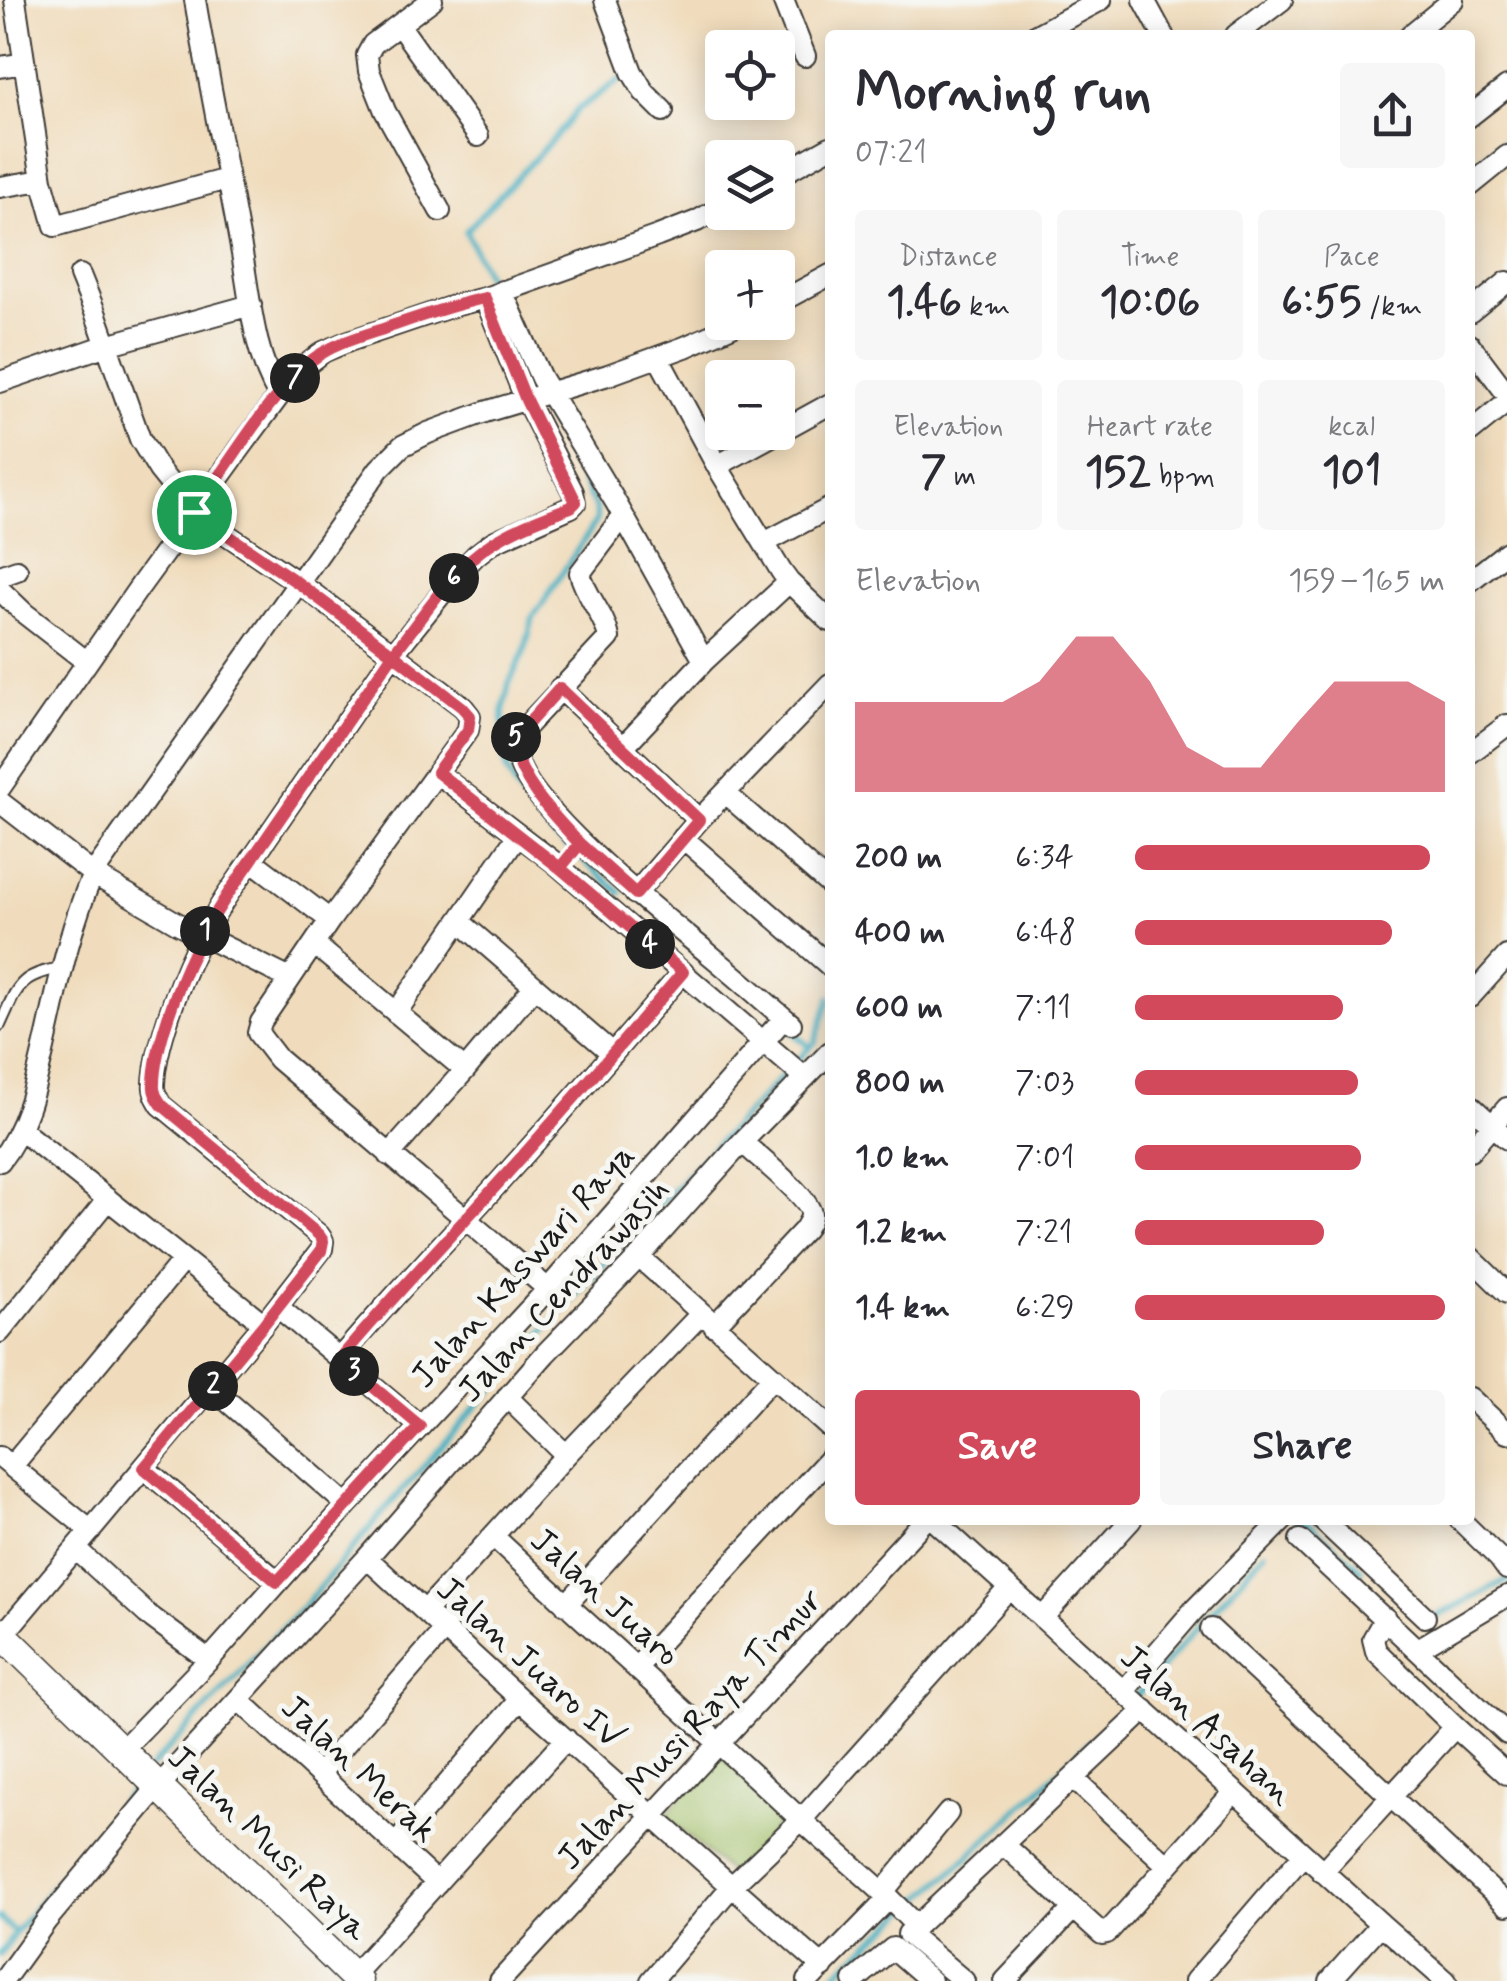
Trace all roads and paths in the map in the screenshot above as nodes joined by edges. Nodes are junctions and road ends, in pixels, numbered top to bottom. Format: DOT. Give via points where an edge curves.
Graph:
graph roads {
  1 [pos="15,0"];
  2 [pos="195,0"];
  3 [pos="431,0"];
  4 [pos="605,0"];
  5 [pos="782,0"];
  6 [pos="1101,0"];
  7 [pos="1144,0"];
  8 [pos="1282,0"];
  9 [pos="1453,0"];
  10 [pos="400,26"];
  11 [pos="1045,30"];
  12 [pos="1160,30"];
  13 [pos="1243,30"];
  14 [pos="1416,30"];
  15 [pos="805,56"];
  16 [pos="24,63"];
  17 [pos="0,67"];
  18 [pos="1507,86"];
  19 [pos="663,111"];
  20 [pos="1475,112"];
  21 [pos="478,136"];
  22 [pos="825,150"];
  23 [pos="1507,156"];
  24 [pos="795,167"];
  25 [pos="228,179"];
  26 [pos="42,180"];
  27 [pos="1475,182"];
  28 [pos="0,187"];
  29 [pos="440,211"];
  30 [pos="705,217"];
  31 [pos="80,276"];
  32 [pos="825,278"];
  33 [pos="1507,282"];
  34 [pos="795,294"];
  35 [pos="493,295"];
  36 [pos="251,305"];
  37 [pos="1475,308"];
  38 [pos="705,337"];
  39 [pos="107,345"];
  40 [pos="1475,352"];
  41 [pos="658,357"];
  42 [pos="0,382"];
  43 [pos="1507,394"];
  44 [pos="279,396"];
  45 [pos="538,396"];
  46 [pos="1507,402"];
  47 [pos="825,407"];
  48 [pos="1475,428"];
  49 [pos="718,466"];
  50 [pos="825,511"];
  51 [pos="194,512"];
  52 [pos="623,516"];
  53 [pos="764,543"];
  54 [pos="1507,552"];
  55 [pos="1475,578"];
  56 [pos="788,582"];
  57 [pos="298,583"];
  58 [pos="0,590"];
  59 [pos="825,617"];
  60 [pos="393,654"];
  61 [pos="704,661"];
  62 [pos="87,662"];
  63 [pos="560,688"];
  64 [pos="825,689"];
  65 [pos="1503,736"];
  66 [pos="624,746"];
  67 [pos="1475,751"];
  68 [pos="437,772"];
  69 [pos="0,788"];
  70 [pos="725,793"];
  71 [pos="0,802"];
  72 [pos="699,820"];
  73 [pos="518,835"];
  74 [pos="683,838"];
  75 [pos="571,855"];
  76 [pos="251,860"];
  77 [pos="93,874"];
  78 [pos="825,880"];
  79 [pos="636,894"];
  80 [pos="330,920"];
  81 [pos="459,921"];
  82 [pos="202,935"];
  83 [pos="314,944"];
  84 [pos="1507,956"];
  85 [pos="825,962"];
  86 [pos="62,968"];
  87 [pos="683,972"];
  88 [pos="290,979"];
  89 [pos="534,988"];
  90 [pos="1475,991"];
  91 [pos="396,1013"];
  92 [pos="0,1024"];
  93 [pos="779,1026"];
  94 [pos="613,1054"];
  95 [pos="811,1066"];
  96 [pos="465,1070"];
  97 [pos="1507,1108"];
  98 [pos="1475,1110"];
  99 [pos="21,1130"];
  100 [pos="1500,1132"];
  101 [pos="742,1142"];
  102 [pos="1475,1148"];
  103 [pos="390,1155"];
  104 [pos="0,1161"];
  105 [pos="108,1199"];
  106 [pos="464,1218"];
  107 [pos="639,1257"];
  108 [pos="183,1260"];
  109 [pos="1475,1262"];
  110 [pos="548,1289"];
  111 [pos="1507,1293"];
  112 [pos="278,1306"];
  113 [pos="708,1320"];
  114 [pos="264,1324"];
  115 [pos="0,1332"];
  116 [pos="340,1359"];
  117 [pos="773,1377"];
  118 [pos="212,1388"];
  119 [pos="507,1396"];
  120 [pos="1475,1403"];
  121 [pos="825,1424"];
  122 [pos="420,1426"];
  123 [pos="1507,1434"];
  124 [pos="566,1455"];
  125 [pos="6,1461"];
  126 [pos="825,1463"];
  127 [pos="144,1468"];
  128 [pos="347,1505"];
  129 [pos="920,1525"];
  130 [pos="939,1525"];
  131 [pos="1121,1525"];
  132 [pos="1279,1525"];
  133 [pos="1327,1525"];
  134 [pos="1465,1525"];
  135 [pos="90,1531"];
  136 [pos="493,1536"];
  137 [pos="1300,1540"];
  138 [pos="76,1549"];
  139 [pos="367,1558"];
  140 [pos="1507,1568"];
  141 [pos="277,1582"];
  142 [pos="1008,1588"];
  143 [pos="1504,1602"];
  144 [pos="566,1605"];
  145 [pos="425,1611"];
  146 [pos="1425,1617"];
  147 [pos="1042,1618"];
  148 [pos="1384,1618"];
  149 [pos="446,1628"];
  150 [pos="1211,1629"];
  151 [pos="2,1633"];
  152 [pos="1418,1649"];
  153 [pos="209,1660"];
  154 [pos="637,1667"];
  155 [pos="520,1699"];
  156 [pos="239,1700"];
  157 [pos="1135,1701"];
  158 [pos="1455,1727"];
  159 [pos="1507,1734"];
  160 [pos="566,1739"];
  161 [pos="720,1743"];
  162 [pos="124,1754"];
  163 [pos="320,1773"];
  164 [pos="1507,1774"];
  165 [pos="1074,1778"];
  166 [pos="156,1784"];
  167 [pos="1234,1792"];
  168 [pos="1391,1796"];
  169 [pos="948,1813"];
  170 [pos="652,1814"];
  171 [pos="801,1820"];
  172 [pos="396,1844"];
  173 [pos="1003,1844"];
  174 [pos="1303,1855"];
  175 [pos="1168,1865"];
  176 [pos="1322,1872"];
  177 [pos="437,1883"];
  178 [pos="731,1887"];
  179 [pos="1507,1905"];
  180 [pos="1073,1909"];
  181 [pos="900,1923"];
  182 [pos="1381,1924"];
  183 [pos="813,1968"];
  184 [pos="356,1978"];
  185 [pos="3,1981"];
  186 [pos="500,1981"];
  187 [pos="651,1981"];
  188 [pos="854,1981"];
  189 [pos="931,1981"];
  190 [pos="964,1981"];
  191 [pos="1005,1981"];
  192 [pos="1194,1981"];
  193 [pos="1330,1981"];
  194 [pos="1446,1981"];
  1 -- 16 [label="street"];
  2 -- 25 [label="street"];
  3 -- 10 [label="street"];
  4 -- 19 [label="street" via="635,79"];
  5 -- 15 [label="street"];
  6 -- 11 [label="street"];
  7 -- 12 [label="street"];
  8 -- 13 [label="street"];
  9 -- 14 [label="street"];
  10 -- 21 [label="street"];
  10 -- 29 [label="street" via="370,47 369,72"];
  16 -- 17 [label="street"];
  16 -- 26 [label="street"];
  18 -- 20 [label="street"];
  22 -- 24 [label="street"];
  23 -- 27 [label="street"];
  25 -- 26 [label="street" via="54,226"];
  25 -- 36 [label="street"];
  26 -- 28 [label="street"];
  30 -- 35 [label="street"];
  31 -- 39 [label="street"];
  32 -- 34 [label="street"];
  33 -- 37 [label="street"];
  35 -- 44 [label="street" via="339,345 309,363"];
  35 -- 45 [label="street"];
  36 -- 39 [label="street"];
  36 -- 44 [label="street"];
  38 -- 41 [label="street"];
  39 -- 42 [label="street"];
  39 -- 51 [label="street" via="147,452"];
  40 -- 43 [label="street"];
  41 -- 45 [label="street"];
  41 -- 49 [label="street"];
  44 -- 51 [label="street"];
  45 -- 52 [label="street"];
  45 -- 57 [label="street" via="402,446"];
  45 -- 60 [label="street" via="575,502 476,555"];
  46 -- 48 [label="street"];
  47 -- 49 [label="street"];
  49 -- 53 [label="street"];
  50 -- 53 [label="street"];
  51 -- 57 [label="street"];
  51 -- 62 [label="street"];
  52 -- 61 [label="street"];
  52 -- 63 [label="street" via="580,573 609,638"];
  53 -- 56 [label="street"];
  54 -- 55 [label="street"];
  56 -- 59 [label="street"];
  56 -- 61 [label="street"];
  57 -- 60 [label="street"];
  57 -- 77 [label="street"];
  58 -- 62 [label="street"];
  60 -- 68 [label="street" via="470,716 468,730"];
  60 -- 76 [label="street"];
  61 -- 66 [label="street"];
  62 -- 69 [label="street"];
  63 -- 66 [label="street"];
  63 -- 75 [label="street" via="514,746"];
  64 -- 70 [label="street"];
  65 -- 67 [label="street"];
  66 -- 72 [label="street"];
  68 -- 73 [label="street"];
  68 -- 80 [label="street"];
  70 -- 72 [label="street"];
  70 -- 78 [label="street"];
  71 -- 77 [label="street"];
  72 -- 74 [label="street"];
  73 -- 75 [label="street"];
  73 -- 81 [label="street"];
  74 -- 79 [label="street"];
  74 -- 85 [label="street"];
  75 -- 79 [label="street"];
  75 -- 87 [label="street"];
  76 -- 80 [label="street"];
  76 -- 82 [label="street"];
  77 -- 82 [label="street"];
  77 -- 86 [label="street"];
  79 -- 93 [label="street"];
  80 -- 83 [label="street"];
  81 -- 89 [label="street"];
  81 -- 91 [label="street"];
  82 -- 88 [label="street"];
  82 -- 112 [label="street" via="176,996 154,1092 322,1239 322,1249"];
  83 -- 88 [label="street"];
  83 -- 91 [label="street"];
  84 -- 90 [label="street"];
  86 -- 92 [label="lane" via="19,985"];
  86 -- 99 [label="street"];
  87 -- 93 [label="street"];
  87 -- 94 [label="street"];
  88 -- 103 [label="street" via="260,1022 260,1037"];
  89 -- 94 [label="street"];
  89 -- 96 [label="street"];
  91 -- 96 [label="street"];
  93 -- 95 [label="street"];
  93 -- 110 [label="street, Jalan Kaswari Raya"];
  94 -- 106 [label="street"];
  95 -- 101 [label="street, Jalan Cendrawasih"];
  96 -- 103 [label="street"];
  97 -- 100 [label="street"];
  98 -- 100 [label="street"];
  99 -- 104 [label="street"];
  99 -- 105 [label="street"];
  100 -- 102 [label="street"];
  101 -- 107 [label="street, Jalan Cendrawasih"];
  101 -- 113 [label="street" via="798,1192 812,1215"];
  103 -- 106 [label="street"];
  105 -- 108 [label="street"];
  105 -- 115 [label="street"];
  106 -- 110 [label="street"];
  106 -- 116 [label="street"];
  107 -- 113 [label="street"];
  107 -- 119 [label="street, Jalan Cendrawasih"];
  108 -- 114 [label="street"];
  108 -- 125 [label="street"];
  109 -- 111 [label="street"];
  110 -- 122 [label="street, Jalan Kaswari Raya"];
  112 -- 114 [label="street"];
  112 -- 116 [label="street"];
  113 -- 117 [label="street"];
  113 -- 124 [label="street"];
  114 -- 118 [label="street"];
  116 -- 122 [label="street"];
  117 -- 121 [label="street"];
  117 -- 144 [label="street"];
  118 -- 127 [label="street"];
  118 -- 128 [label="street"];
  119 -- 124 [label="street"];
  119 -- 139 [label="street, Jalan Cendrawasih"];
  120 -- 123 [label="street"];
  122 -- 128 [label="street, Jalan Kaswari Raya"];
  124 -- 136 [label="street"];
  125 -- 135 [label="street"];
  126 -- 154 [label="street"];
  127 -- 135 [label="street"];
  127 -- 141 [label="street"];
  128 -- 141 [label="street, Jalan Kaswari Raya"];
  129 -- 161 [label="street, Jalan Musi Raya Timur"];
  130 -- 142 [label="street, Jalan Asahan"];
  131 -- 147 [label="street"];
  132 -- 157 [label="street" via="1193,1612"];
  133 -- 146 [label="street"];
  134 -- 140 [label="street"];
  135 -- 138 [label="street"];
  136 -- 144 [label="street, Jalan Juaro"];
  136 -- 145 [label="street"];
  137 -- 148 [label="street"];
  138 -- 151 [label="street"];
  138 -- 153 [label="street"];
  139 -- 145 [label="street, Jalan Juaro IV"];
  139 -- 156 [label="street, Jalan Cendrawasih"];
  141 -- 153 [label="street, Jalan Kaswari Raya"];
  142 -- 147 [label="street, Jalan Asahan"];
  142 -- 171 [label="street"];
  143 -- 152 [label="street"];
  144 -- 154 [label="street, Jalan Juaro"];
  145 -- 149 [label="street, Jalan Juaro IV"];
  147 -- 157 [label="street, Jalan Asahan"];
  148 -- 152 [label="street"];
  148 -- 158 [label="street" via="1373,1639 1376,1651"];
  149 -- 155 [label="street, Jalan Juaro IV"];
  149 -- 163 [label="street"];
  150 -- 168 [label="street"];
  151 -- 162 [label="street, Jalan Musi Raya"];
  152 -- 159 [label="street"];
  153 -- 162 [label="street, Jalan Kaswari Raya"];
  154 -- 161 [label="street, Jalan Juaro"];
  155 -- 160 [label="street, Jalan Juaro IV"];
  155 -- 172 [label="street"];
  156 -- 163 [label="street, Jalan Merak"];
  156 -- 166 [label="street, Jalan Cendrawasih"];
  157 -- 165 [label="street"];
  157 -- 167 [label="street, Jalan Asahan"];
  158 -- 164 [label="street"];
  158 -- 168 [label="street"];
  160 -- 170 [label="street, Jalan Juaro IV"];
  160 -- 177 [label="street"];
  161 -- 170 [label="street, Jalan Musi Raya Timur"];
  161 -- 171 [label="street, Jalan Juaro"];
  162 -- 166 [label="street, Jalan Musi Raya"];
  163 -- 172 [label="street, Jalan Merak"];
  165 -- 173 [label="street"];
  165 -- 175 [label="street"];
  166 -- 184 [label="street, Jalan Musi Raya"];
  166 -- 185 [label="street, Jalan Cendrawasih"];
  167 -- 174 [label="street, Jalan Asahan"];
  167 -- 175 [label="street"];
  168 -- 176 [label="street"];
  168 -- 179 [label="street"];
  169 -- 181 [label="street"];
  170 -- 178 [label="street, Jalan Juaro IV"];
  170 -- 186 [label="street, Jalan Musi Raya Timur"];
  171 -- 178 [label="street"];
  171 -- 181 [label="street, Jalan Juaro"];
  172 -- 177 [label="street, Jalan Merak"];
  173 -- 180 [label="street"];
  173 -- 181 [label="street"];
  174 -- 176 [label="street, Jalan Asahan"];
  174 -- 192 [label="street"];
  175 -- 180 [label="street" via="1106,1933"];
  176 -- 182 [label="street, Jalan Asahan"];
  177 -- 184 [label="street"];
  178 -- 183 [label="street, Jalan Juaro IV"];
  178 -- 187 [label="street"];
  180 -- 191 [label="street"];
  181 -- 183 [label="street"];
  181 -- 188 [label="street"];
  181 -- 189 [label="street"];
  181 -- 190 [label="street"];
  182 -- 193 [label="street"];
  182 -- 194 [label="street, Jalan Asahan"];
}
